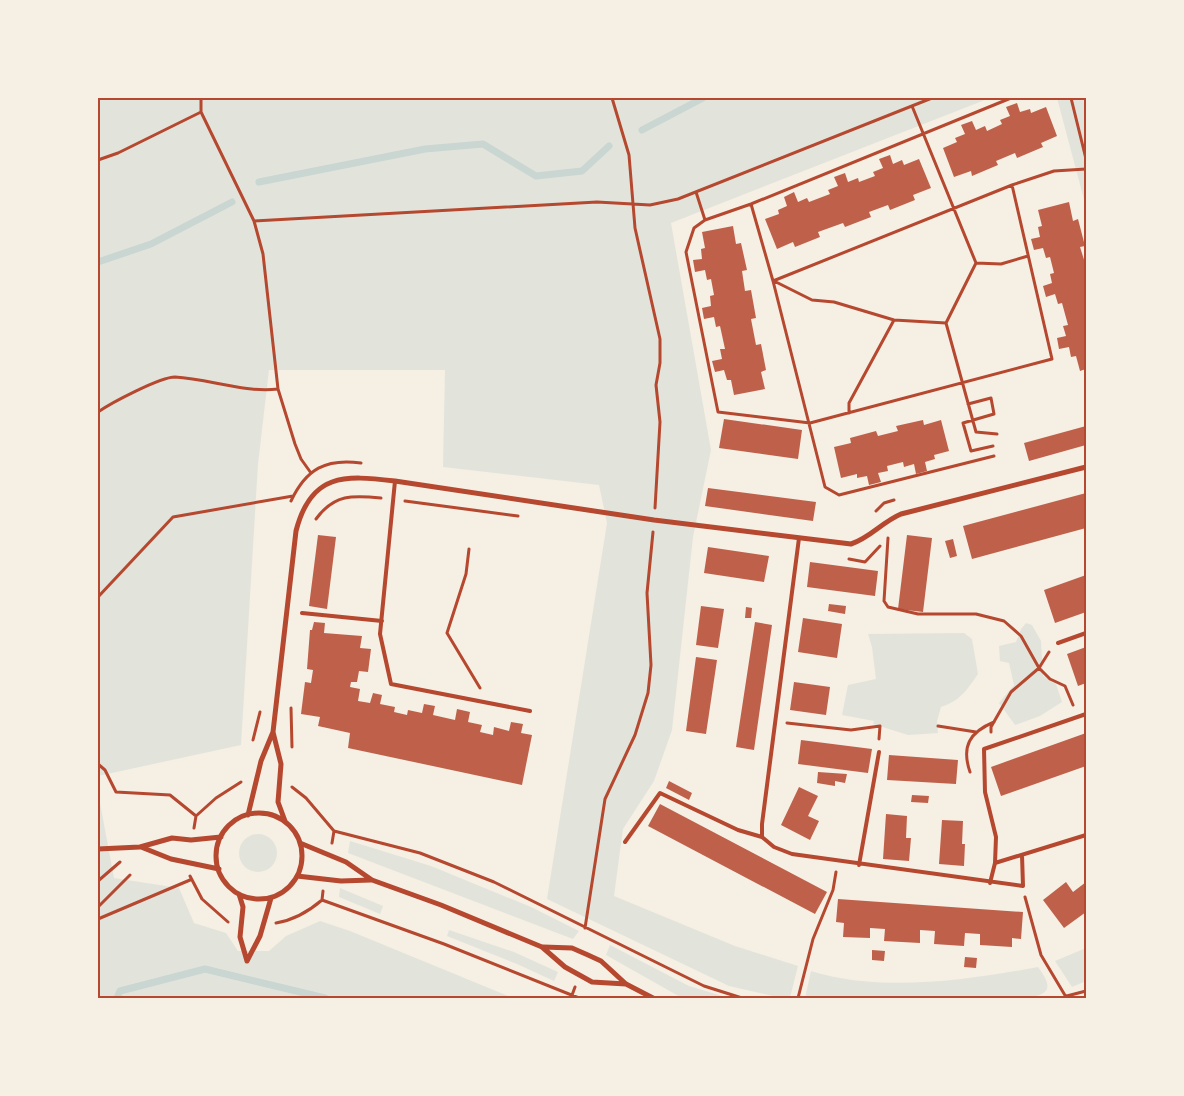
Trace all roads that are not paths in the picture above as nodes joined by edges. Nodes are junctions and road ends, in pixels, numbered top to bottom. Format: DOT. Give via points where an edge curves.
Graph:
graph roads {
  1 [pos="1086,467"];
  2 [pos="395,481"];
  3 [pos="799,538"];
  4 [pos="302,613"];
  5 [pos="382,621"];
  6 [pos="1086,632"];
  7 [pos="1058,643"];
  8 [pos="530,711"];
  9 [pos="1086,714"];
  10 [pos="273,732"];
  11 [pos="879,752"];
  12 [pos="248,814"];
  13 [pos="286,822"];
  14 [pos="1086,835"];
  15 [pos="221,837"];
  16 [pos="762,837"];
  17 [pos="625,842"];
  18 [pos="300,843"];
  19 [pos="140,847"];
  20 [pos="98,849"];
  21 [pos="1022,855"];
  22 [pos="995,863"];
  23 [pos="859,864"];
  24 [pos="219,870"];
  25 [pos="297,876"];
  26 [pos="372,880"];
  27 [pos="990,883"];
  28 [pos="239,894"];
  29 [pos="271,898"];
  30 [pos="542,947"];
  31 [pos="626,984"];
  32 [pos="653,998"];
  1 -- 3 [label="street" via="901,514 890,518 863,540 851,544"];
  2 -- 3 [label="street"];
  2 -- 5 [label="lane"];
  2 -- 10 [label="street" via="338,479 322,487 302,510 296,531"];
  3 -- 16 [label="lane"];
  4 -- 5 [label="lane"];
  5 -- 8 [label="lane" via="383,656 391,684"];
  6 -- 7 [label="lane"];
  9 -- 22 [label="lane" via="984,749 985,792 996,836"];
  10 -- 12 [label="street" via="261,761"];
  10 -- 13 [label="street" via="280,764 278,802"];
  11 -- 23 [label="lane"];
  12 -- 13 [label="street" via="261,813"];
  12 -- 15 [label="street" via="236,820"];
  13 -- 18 [label="street"];
  14 -- 21 [label="lane"];
  15 -- 19 [label="street" via="172,838"];
  15 -- 24 [label="street" via="217,858"];
  16 -- 17 [label="lane" via="738,830 660,793"];
  16 -- 23 [label="lane" via="774,847 792,854"];
  18 -- 25 [label="street" via="301,866"];
  18 -- 26 [label="street" via="346,862"];
  19 -- 20 [label="street"];
  19 -- 24 [label="street" via="171,859"];
  21 -- 22 [label="lane"];
  21 -- 27 [label="lane" via="1023,886"];
  22 -- 27 [label="lane"];
  23 -- 27 [label="lane"];
  24 -- 28 [label="street" via="227,884"];
  25 -- 26 [label="street" via="341,881"];
  25 -- 29 [label="street" via="286,890"];
  26 -- 30 [label="street"];
  28 -- 29 [label="street" via="249,898"];
  28 -- 29 [label="street" via="242,907 240,937 248,961 260,936"];
  30 -- 31 [label="street" via="565,967 592,982"];
  30 -- 31 [label="street" via="572,948 588,955 601,961"];
  31 -- 32 [label="street"];
}
